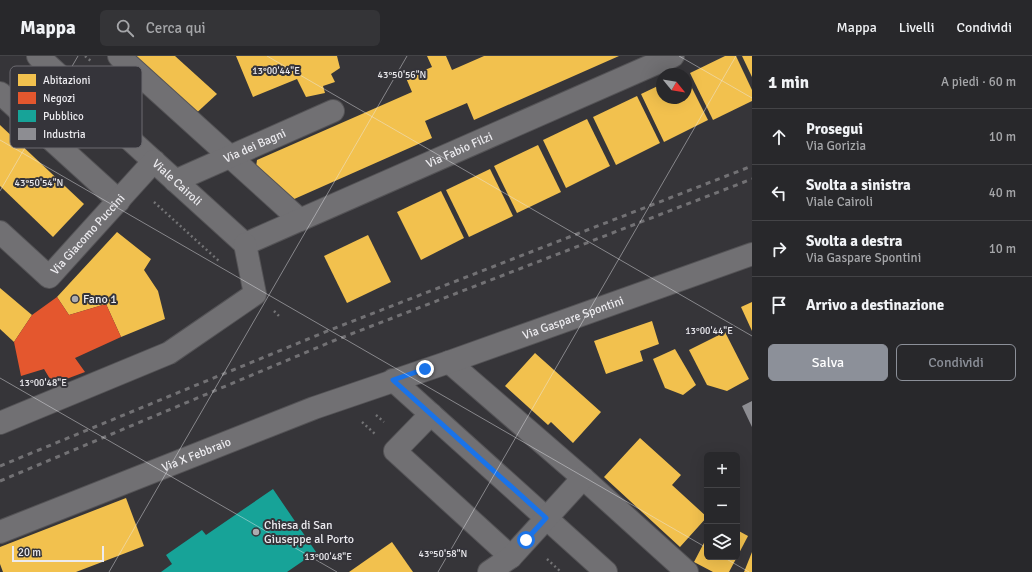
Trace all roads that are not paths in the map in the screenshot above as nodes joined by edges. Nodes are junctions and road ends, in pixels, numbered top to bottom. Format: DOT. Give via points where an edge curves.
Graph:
graph roads {
  1 [pos="38,56"];
  2 [pos="119,56"];
  3 [pos="673,56"];
  4 [pos="49,66"];
  5 [pos="130,66"];
  6 [pos="142,77"];
  7 [pos="0,93"];
  8 [pos="10,102"];
  9 [pos="333,111"];
  10 [pos="61,148"];
  11 [pos="139,148"];
  12 [pos="230,157"];
  13 [pos="154,162"];
  14 [pos="175,181"];
  15 [pos="118,200"];
  16 [pos="300,220"];
  17 [pos="0,232"];
  18 [pos="245,244"];
  19 [pos="752,254"];
  20 [pos="449,362"];
  21 [pos="393,380"];
  22 [pos="431,414"];
  23 [pos="0,423"];
  24 [pos="583,478"];
  25 [pos="546,518"];
  26 [pos="0,532"];
  27 [pos="511,557"];
  28 [pos="489,572"];
  29 [pos="606,572"];
  30 [pos="687,572"];
  1 -- 4 [label="street, Viale Cairoli"];
  2 -- 5 [label="street"];
  3 -- 16 [label="street, Via Fabio Filzi"];
  6 -- 12 [label="street"];
  7 -- 8 [label="street"];
  9 -- 12 [label="street, Via dei Bagni"];
  10 -- 15 [label="street"];
  11 -- 13 [label="street, Viale Cairoli"];
  12 -- 14 [label="street, Via dei Bagni"];
  12 -- 16 [label="street"];
  13 -- 14 [label="street, Viale Cairoli"];
  13 -- 15 [label="street, Via Giacomo Puccini"];
  14 -- 18 [label="street, Viale Cairoli"];
  15 -- 17 [label="street, Via Giacomo Puccini" via="49,276"];
  16 -- 18 [label="street, Via Fabio Filzi"];
  18 -- 23 [label="street" via="255,294 169,353"];
  19 -- 20 [label="street, Via Gaspare Spontini"];
  20 -- 21 [label="street, Via Gaspare Spontini"];
  20 -- 24 [label="street"];
  21 -- 22 [label="street"];
  21 -- 26 [label="street, Via X Febbraio" via="314,408"];
  22 -- 25 [label="street"];
  22 -- 27 [label="street" via="395,451"];
  24 -- 25 [label="street"];
  24 -- 30 [label="street"];
  25 -- 27 [label="street"];
  25 -- 29 [label="street"];
  27 -- 28 [label="street"];
}
